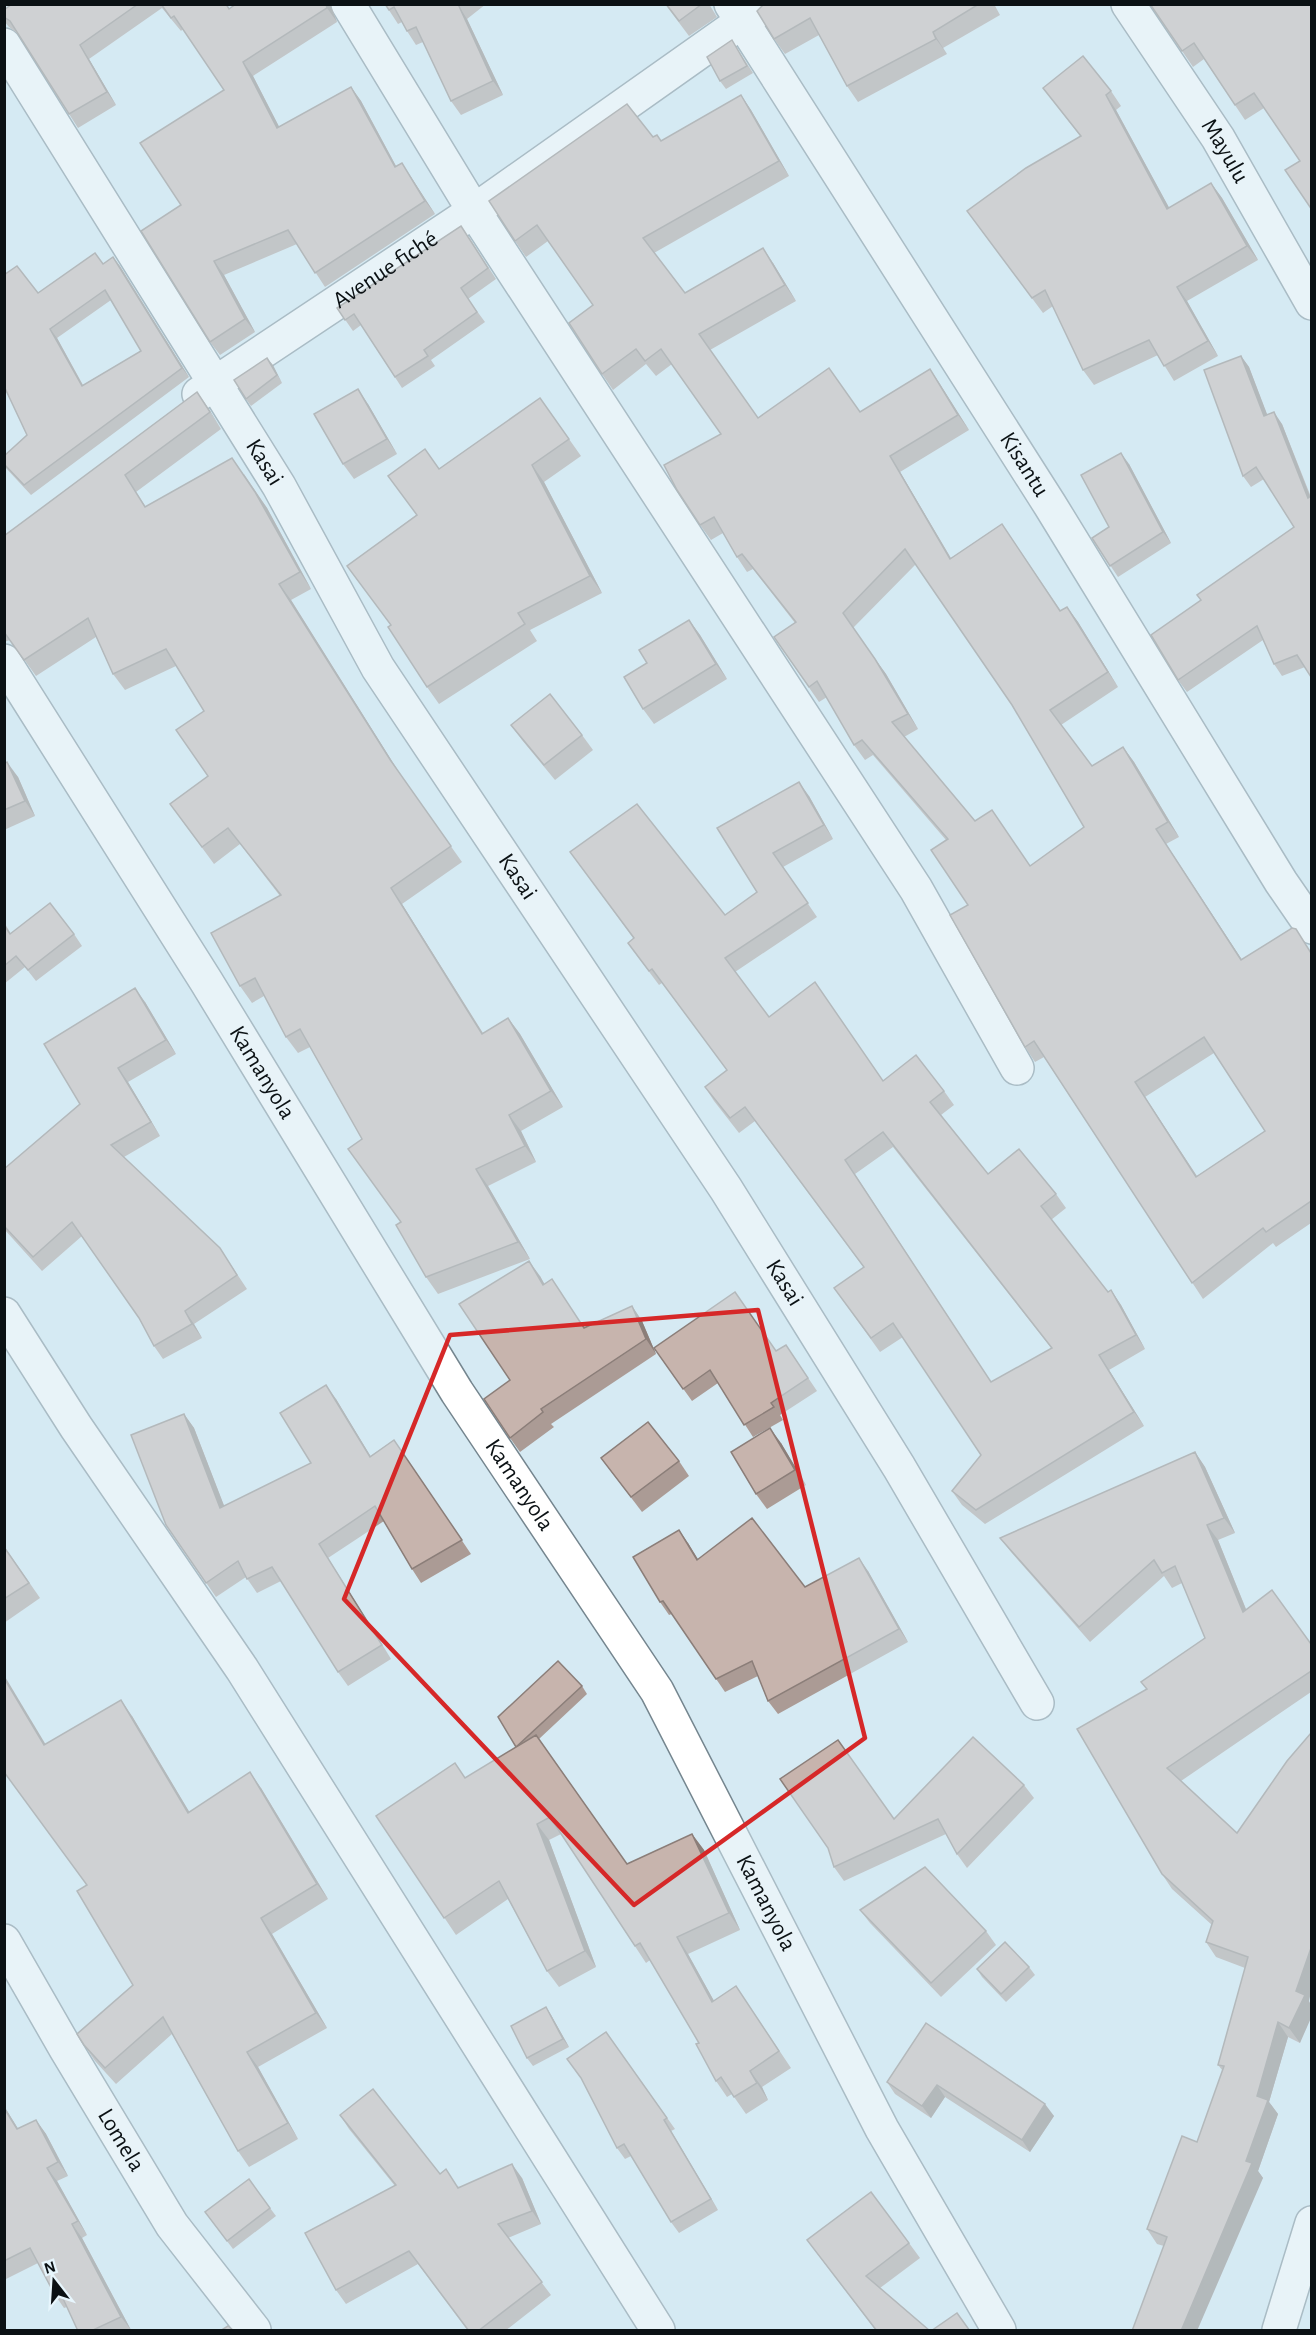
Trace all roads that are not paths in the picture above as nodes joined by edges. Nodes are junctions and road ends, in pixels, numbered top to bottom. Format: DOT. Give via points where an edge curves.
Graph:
graph roads {
  1 [pos="348,4"];
  2 [pos="1128,4"];
  3 [pos="746,10"];
  4 [pos="4,45"];
  5 [pos="474,211"];
  6 [pos="1311,303"];
  7 [pos="215,381"];
  8 [pos="178,410"];
  9 [pos="4,661"];
  10 [pos="1311,927"];
  11 [pos="1017,1068"];
  12 [pos="4,1314"];
  13 [pos="1037,1703"];
  14 [pos="4,1941"];
  15 [pos="1311,2223"];
  16 [pos="254,2331"];
  17 [pos="658,2331"];
  18 [pos="999,2331"];
  19 [pos="1279,2331"];
  1 -- 5 [label="street"];
  2 -- 6 [label="street, Mayulu" via="1218,138"];
  3 -- 5 [label="street, Avenue fiché"];
  3 -- 10 [label="street, Kisantu"];
  4 -- 7 [label="street, Kasai"];
  5 -- 7 [label="street, Avenue fiché"];
  5 -- 11 [label="street" via="916,889"];
  7 -- 8 [label="street, Avenue fiché"];
  7 -- 13 [label="street, Kasai" via="279,486 378,668 732,1199 898,1467"];
  9 -- 18 [label="street, Kamanyola" via="206,981 457,1392 657,1691 882,2129"];
  12 -- 17 [label="street" via="76,1427 242,1669"];
  14 -- 16 [label="street, Lomela" via="172,2225"];
  15 -- 19 [label="street"];
}
